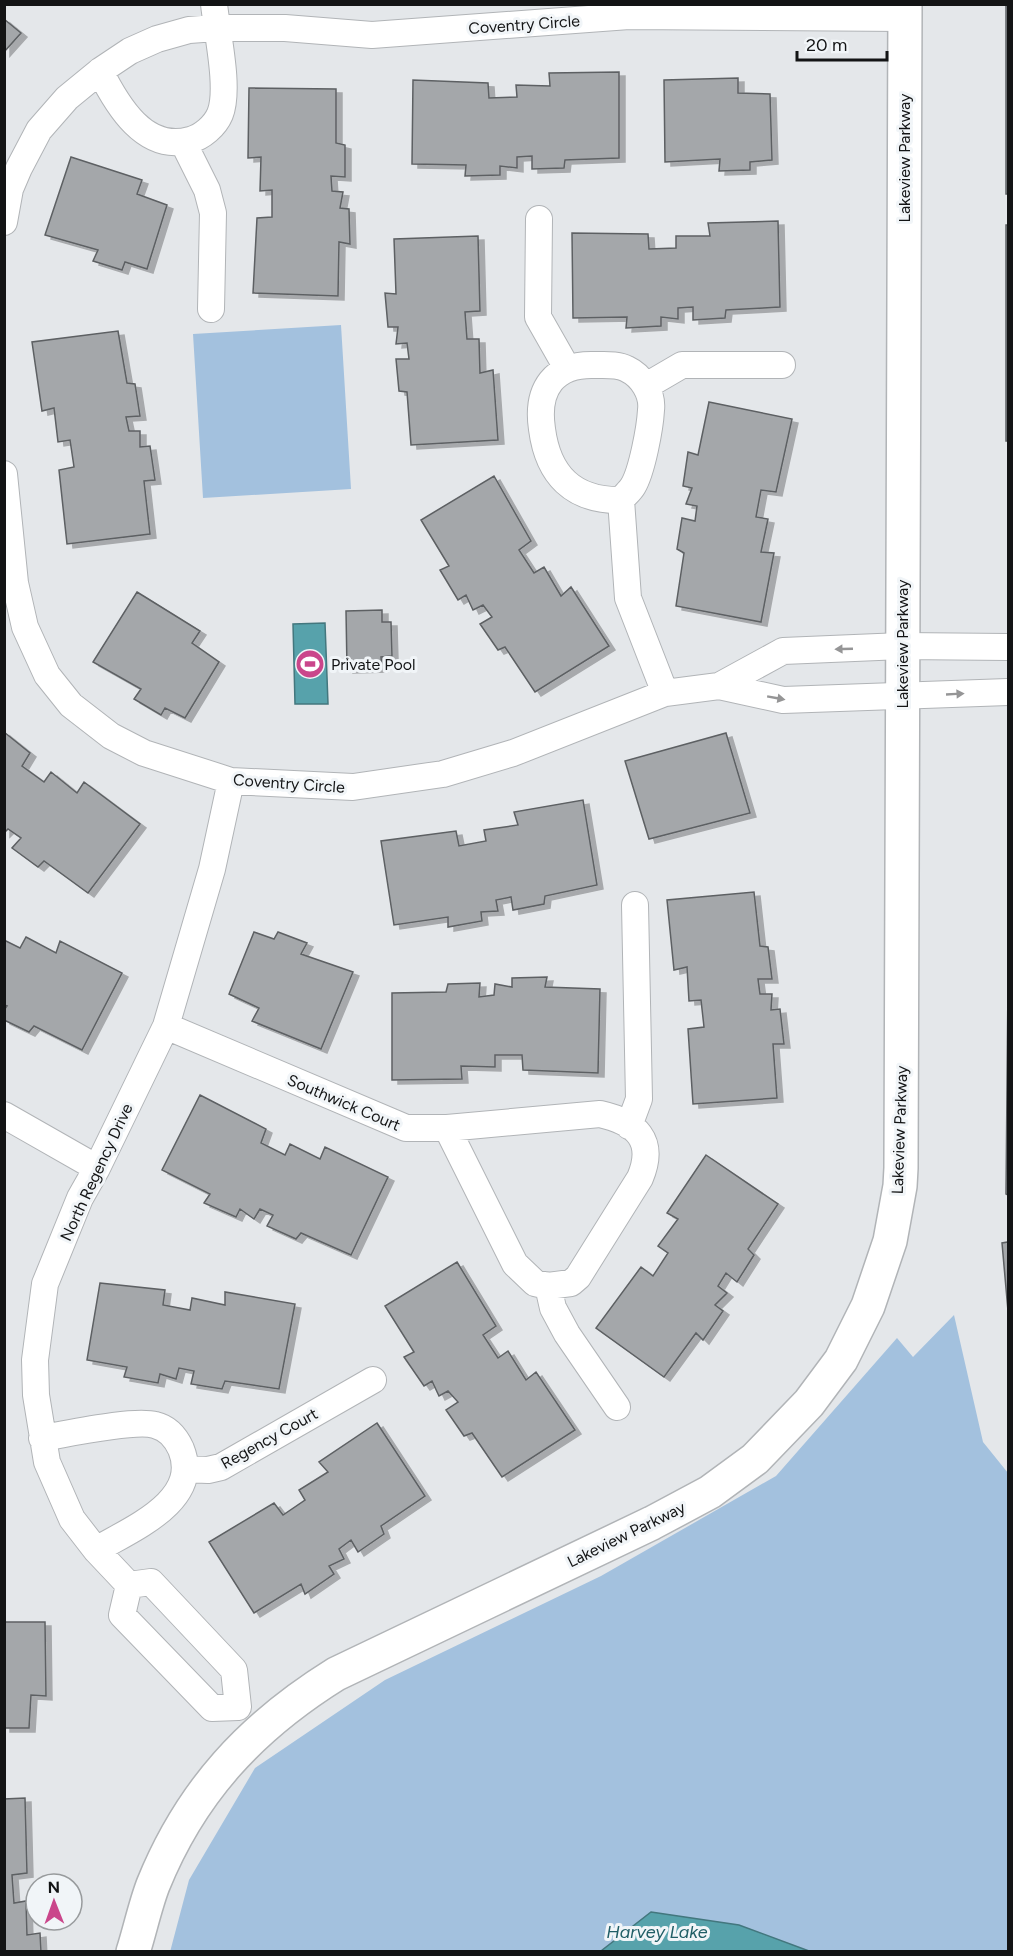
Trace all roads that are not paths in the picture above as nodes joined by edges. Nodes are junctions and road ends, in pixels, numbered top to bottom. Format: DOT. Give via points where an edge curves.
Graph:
graph roads {
  1 [pos="628,10"];
  2 [pos="905,11"];
  3 [pos="215,16"];
  4 [pos="100,71"];
  5 [pos="183,142"];
  6 [pos="12,165"];
  7 [pos="539,219"];
  8 [pos="4,222"];
  9 [pos="212,309"];
  10 [pos="782,365"];
  11 [pos="567,368"];
  12 [pos="646,386"];
  13 [pos="4,474"];
  14 [pos="621,500"];
  15 [pos="10,583"];
  16 [pos="902,646"];
  17 [pos="1008,647"];
  18 [pos="719,686"];
  19 [pos="1008,692"];
  20 [pos="665,693"];
  21 [pos="902,696"];
  22 [pos="231,780"];
  23 [pos="635,905"];
  24 [pos="166,1026"];
  25 [pos="4,1115"];
  26 [pos="629,1125"];
  27 [pos="447,1128"];
  28 [pos="97,1168"];
  29 [pos="548,1286"];
  30 [pos="373,1380"];
  31 [pos="617,1407"];
  32 [pos="42,1438"];
  33 [pos="185,1469"];
  34 [pos="96,1550"];
  35 [pos="129,1585"];
  36 [pos="238,1707"];
  37 [pos="263,1727"];
  38 [pos="133,1952"];
  1 -- 2 [label="street, Coventry Circle"];
  1 -- 3 [label="street, Coventry Circle" via="372,35 285,28"];
  2 -- 16 [label="street, Lakeview Parkway"];
  3 -- 4 [label="street, Coventry Circle" via="189,30 130,51"];
  3 -- 5 [label="street" via="224,89 221,113 198,138"];
  4 -- 5 [label="street" via="113,97 151,138"];
  4 -- 6 [label="street, Coventry Circle" via="67,98"];
  5 -- 9 [label="street" via="207,189 213,213"];
  6 -- 8 [label="street, Coventry Circle"];
  7 -- 11 [label="street" via="538,317"];
  10 -- 12 [label="street" via="682,365"];
  11 -- 12 [label="street" via="580,364 622,366 634,372"];
  11 -- 14 [label="street" via="552,378 542,395 539,413 544,450 563,479 583,493 602,500"];
  12 -- 14 [label="street" via="652,407 644,452 634,485"];
  13 -- 15 [label="street, Coventry Circle"];
  14 -- 20 [label="street" via="628,598"];
  15 -- 22 [label="street, Coventry Circle" via="47,675 71,705 111,736 144,753"];
  16 -- 17 [label="street, Coventry Circle"];
  16 -- 18 [label="street, Coventry Circle, one-way" via="783,651"];
  16 -- 21 [label="street, Lakeview Parkway"];
  18 -- 20 [label="street, Coventry Circle"];
  18 -- 21 [label="street, Coventry Circle, one-way" via="783,700"];
  21 -- 19 [label="street, Coventry Circle, one-way"];
  20 -- 22 [label="street, Coventry Circle" via="513,753 443,774 353,787"];
  21 -- 37 [label="street, Lakeview Parkway" via="900,1186 890,1241 868,1306 841,1360 809,1403 755,1459 710,1492 336,1674 299,1697"];
  22 -- 24 [label="street, North Regency Drive" via="212,869"];
  23 -- 26 [label="street" via="639,1099"];
  24 -- 27 [label="street, Southwick Court" via="406,1128"];
  24 -- 28 [label="street, North Regency Drive"];
  25 -- 28 [label="street"];
  26 -- 27 [label="street" via="600,1114"];
  26 -- 29 [label="street" via="641,1137 646,1150 640,1178 578,1277 571,1283"];
  27 -- 29 [label="street" via="514,1264 535,1283"];
  28 -- 32 [label="street, North Regency Drive" via="80,1198 45,1284 35,1360"];
  29 -- 31 [label="street" via="553,1308 567,1334"];
  30 -- 33 [label="street, Regency Court" via="221,1467"];
  32 -- 33 [label="street" via="136,1424 155,1425 169,1431 178,1441"];
  32 -- 34 [label="street, North Regency Drive" via="47,1462 72,1519"];
  33 -- 34 [label="street" via="179,1492 164,1509"];
  34 -- 35 [label="street, North Regency Drive"];
  35 -- 36 [label="street" via="151,1582 234,1670"];
  35 -- 36 [label="street" via="122,1615 212,1708"];
  36 -- 37 [label="street"];
  37 -- 38 [label="street, Lakeview Parkway" via="228,1761 192,1807 171,1843 152,1887"];
}
